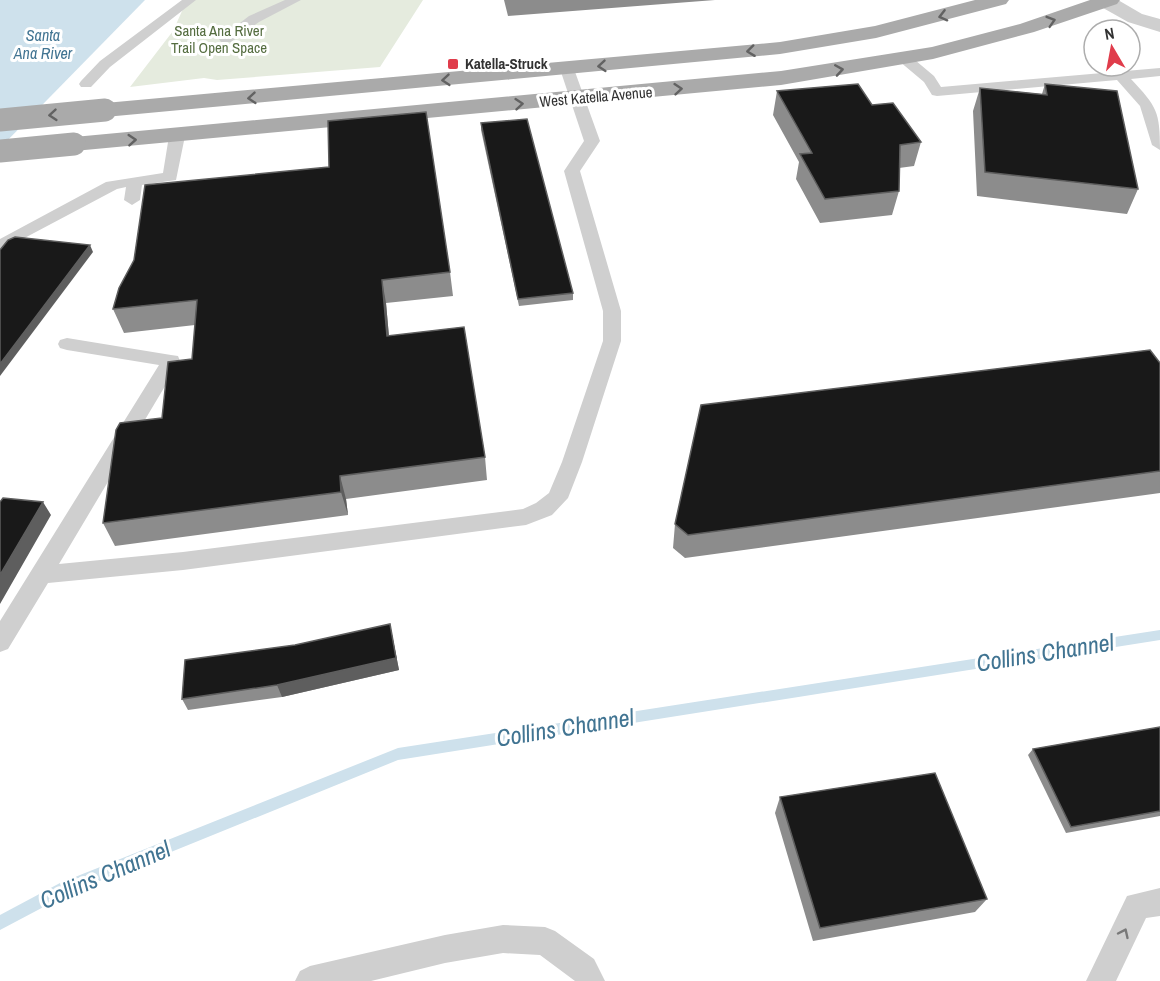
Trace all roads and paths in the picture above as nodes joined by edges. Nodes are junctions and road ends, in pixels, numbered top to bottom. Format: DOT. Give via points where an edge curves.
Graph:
graph roads {
  1 [pos="190,0"];
  2 [pos="255,0"];
  3 [pos="295,0"];
  4 [pos="999,0"];
  5 [pos="1106,1"];
  6 [pos="254,19"];
  7 [pos="1160,26"];
  8 [pos="226,39"];
  9 [pos="904,58"];
  10 [pos="567,69"];
  11 [pos="1160,72"];
  12 [pos="1142,74"];
  13 [pos="1098,78"];
  14 [pos="1123,78"];
  15 [pos="86,84"];
  16 [pos="578,98"];
  17 [pos="0,120"];
  18 [pos="177,136"];
  19 [pos="1160,145"];
  20 [pos="0,151"];
  21 [pos="135,181"];
  22 [pos="132,200"];
  23 [pos="0,246"];
  24 [pos="67,344"];
  25 [pos="40,575"];
  26 [pos="0,642"];
  27 [pos="1160,902"];
  28 [pos="310,981"];
  29 [pos="590,981"];
  30 [pos="1101,981"];
  1 -- 15 [label="lane" via="105,64"];
  2 -- 6 [label="lane"];
  3 -- 6 [label="lane"];
  4 -- 10 [label="main road, West Katella Avenue, one-way" via="831,40"];
  5 -- 7 [label="street" via="1135,18"];
  9 -- 5 [label="main road, West Katella Avenue, one-way" via="1027,28"];
  6 -- 8 [label="lane"];
  9 -- 13 [label="lane" via="929,79 937,92"];
  16 -- 9 [label="main road, West Katella Avenue, one-way" via="751,82"];
  10 -- 16 [label="lane"];
  10 -- 17 [label="main road, West Katella Avenue, one-way, bridge"];
  11 -- 12 [label="lane"];
  14 -- 19 [label="lane" via="1147,105"];
  18 -- 16 [label="main road, West Katella Avenue, one-way"];
  16 -- 25 [label="lane" via="592,141 572,171 612,311 612,341 557,498 526,517 183,561"];
  20 -- 18 [label="main road, West Katella Avenue, one-way, bridge"];
  18 -- 21 [label="lane" via="170,177"];
  21 -- 22 [label="lane"];
  21 -- 23 [label="lane" via="112,184"];
  24 -- 25 [label="lane" via="171,361"];
  25 -- 26 [label="lane"];
  30 -- 27 [label="lane, one-way" via="1137,906"];
  28 -- 29 [label="lane" via="503,939 545,941 584,969"];
}
